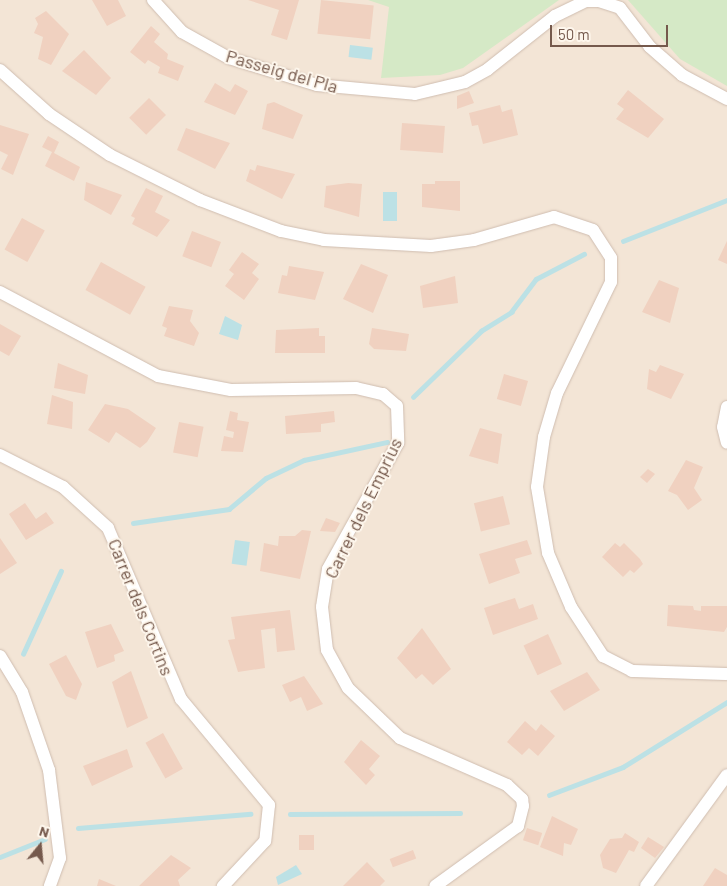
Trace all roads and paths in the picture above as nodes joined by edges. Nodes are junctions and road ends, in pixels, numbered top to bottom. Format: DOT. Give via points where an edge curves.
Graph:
graph roads {
  1 [pos="153,0"];
  2 [pos="0,70"];
  3 [pos="727,99"];
  4 [pos="0,292"];
  5 [pos="727,407"];
  6 [pos="727,443"];
  7 [pos="0,455"];
  8 [pos="0,656"];
  9 [pos="727,674"];
  10 [pos="727,776"];
  11 [pos="50,886"];
  12 [pos="223,886"];
  13 [pos="435,886"];
  14 [pos="646,886"];
  1 -- 3 [label="street, Passeig del Pla" via="182,32 229,58 317,85 415,94 465,82 488,69 570,6 586,1 609,2 620,8 665,62 698,86"];
  2 -- 9 [label="street" via="48,114 110,155 200,200 282,231 324,240 431,246 474,240 554,217 593,230 611,258 611,282 557,393 544,437 537,487 548,552 571,607 603,656 632,671"];
  4 -- 13 [label="street, Carrer dels Emprius" via="158,376 231,390 356,388 383,394 397,406 398,443 328,569 322,607 327,650 348,688 400,738 506,785 522,798 523,806 518,826"];
  5 -- 6 [label="street" via="723,427"];
  7 -- 12 [label="street, Carrer dels Cortins" via="63,487 108,528 181,699 269,805 265,841"];
  8 -- 11 [label="street" via="22,692 49,770 60,858"];
  10 -- 14 [label="street"];
}
